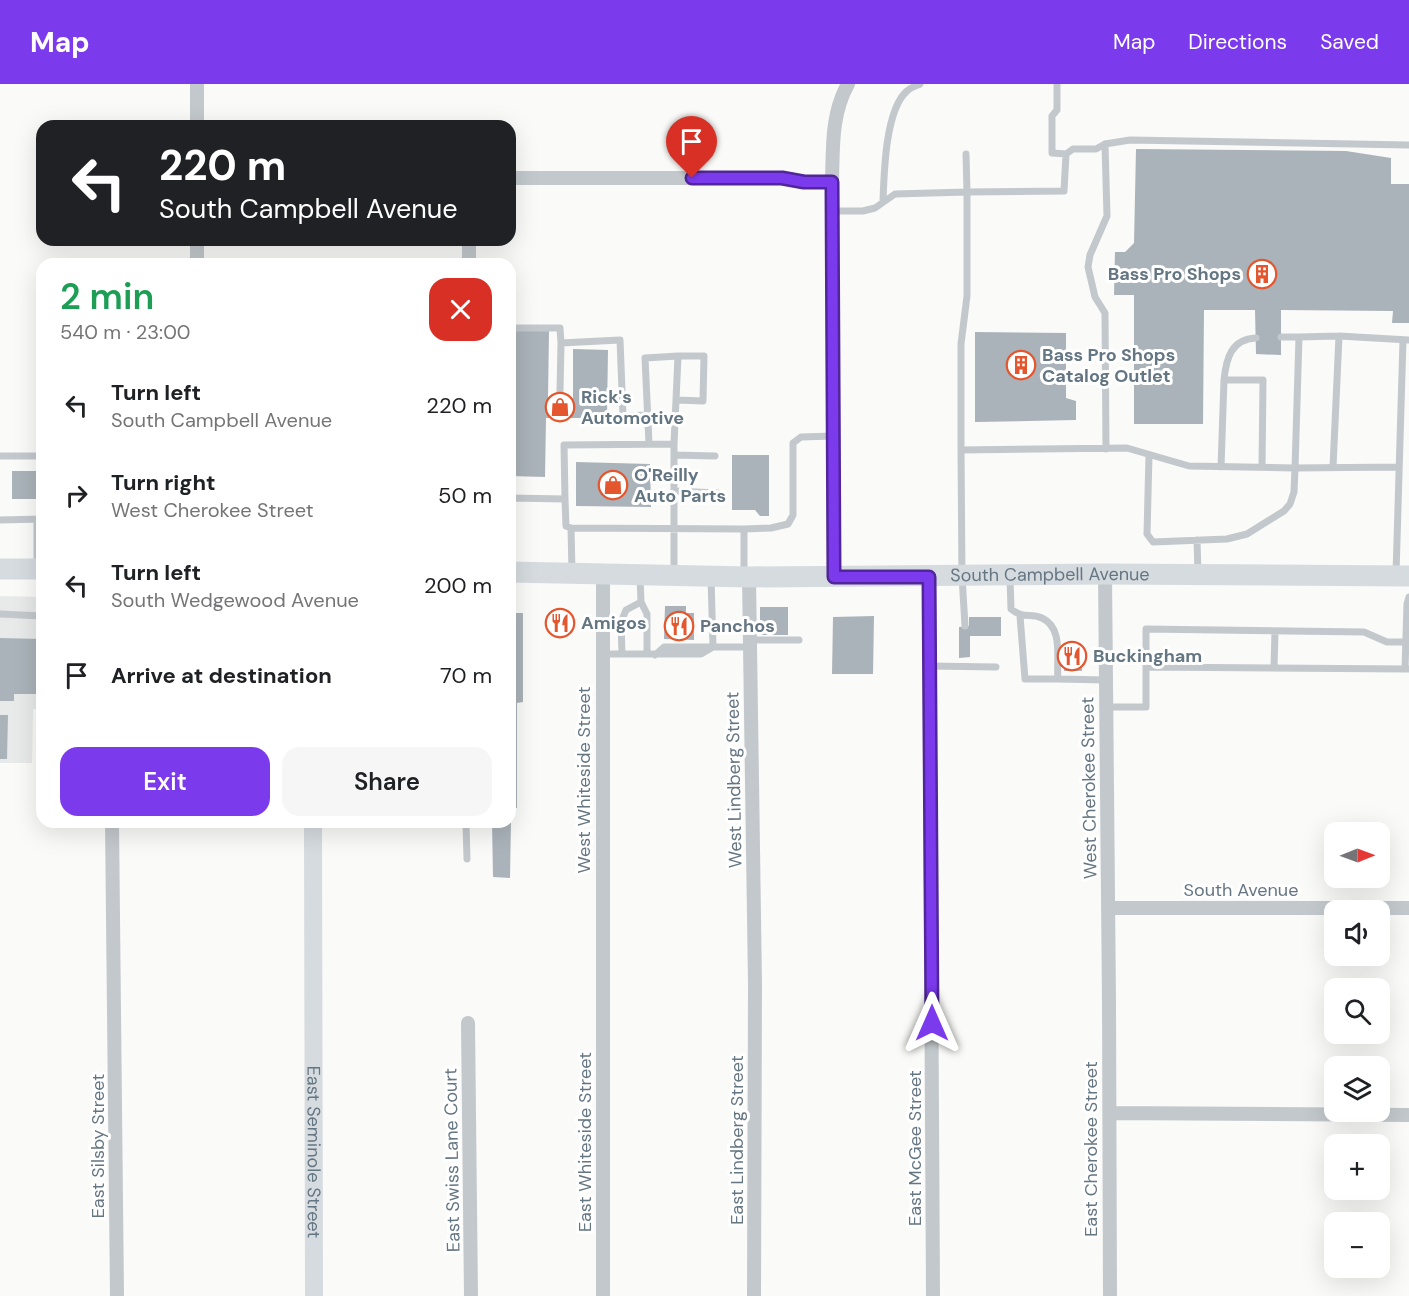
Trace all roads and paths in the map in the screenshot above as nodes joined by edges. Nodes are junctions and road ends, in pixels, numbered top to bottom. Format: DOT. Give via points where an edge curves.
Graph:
graph roads {
  1 [pos="197,84"];
  2 [pos="848,84"];
  3 [pos="920,84"];
  4 [pos="1057,84"];
  5 [pos="197,120"];
  6 [pos="1105,144"];
  7 [pos="1409,145"];
  8 [pos="966,154"];
  9 [pos="1066,154"];
  10 [pos="516,178"];
  11 [pos="832,182"];
  12 [pos="967,192"];
  13 [pos="883,202"];
  14 [pos="832,211"];
  15 [pos="516,328"];
  16 [pos="1339,336"];
  17 [pos="1281,337"];
  18 [pos="1299,337"];
  19 [pos="1256,338"];
  20 [pos="1406,340"];
  21 [pos="561,343"];
  22 [pos="678,356"];
  23 [pos="1224,380"];
  24 [pos="560,391"];
  25 [pos="677,400"];
  26 [pos="648,415"];
  27 [pos="834,436"];
  28 [pos="650,444"];
  29 [pos="674,444"];
  30 [pos="1106,448"];
  31 [pos="961,450"];
  32 [pos="674,455"];
  33 [pos="1149,455"];
  34 [pos="0,456"];
  35 [pos="36,456"];
  36 [pos="716,456"];
  37 [pos="1221,467"];
  38 [pos="1262,467"];
  39 [pos="1334,467"];
  40 [pos="1399,467"];
  41 [pos="1295,468"];
  42 [pos="674,491"];
  43 [pos="717,493"];
  44 [pos="516,498"];
  45 [pos="565,499"];
  46 [pos="36,519"];
  47 [pos="0,520"];
  48 [pos="571,528"];
  49 [pos="674,530"];
  50 [pos="744,530"];
  51 [pos="1197,540"];
  52 [pos="0,569"];
  53 [pos="36,569"];
  54 [pos="516,572"];
  55 [pos="572,573"];
  56 [pos="603,573"];
  57 [pos="640,574"];
  58 [pos="1105,574"];
  59 [pos="674,575"];
  60 [pos="1198,575"];
  61 [pos="711,576"];
  62 [pos="962,576"];
  63 [pos="1010,576"];
  64 [pos="1402,576"];
  65 [pos="747,577"];
  66 [pos="834,577"];
  67 [pos="929,577"];
  68 [pos="1409,597"];
  69 [pos="641,602"];
  70 [pos="0,614"];
  71 [pos="36,616"];
  72 [pos="1020,616"];
  73 [pos="965,626"];
  74 [pos="1275,631"];
  75 [pos="799,640"];
  76 [pos="1407,642"];
  77 [pos="750,644"];
  78 [pos="713,648"];
  79 [pos="603,654"];
  80 [pos="622,654"];
  81 [pos="651,655"];
  82 [pos="964,658"];
  83 [pos="929,666"];
  84 [pos="964,667"];
  85 [pos="996,667"];
  86 [pos="1146,667"];
  87 [pos="1274,668"];
  88 [pos="1407,669"];
  89 [pos="1058,679"];
  90 [pos="1106,680"];
  91 [pos="1106,707"];
  92 [pos="112,828"];
  93 [pos="313,828"];
  94 [pos="466,828"];
  95 [pos="467,859"];
  96 [pos="1108,908"];
  97 [pos="1409,908"];
  98 [pos="755,984"];
  99 [pos="602,987"];
  100 [pos="1109,1002"];
  101 [pos="468,1023"];
  102 [pos="1110,1113"];
  103 [pos="1409,1115"];
  104 [pos="117,1296"];
  105 [pos="314,1296"];
  106 [pos="471,1296"];
  107 [pos="603,1296"];
  108 [pos="754,1296"];
  109 [pos="933,1296"];
  110 [pos="1110,1296"];
  1 -- 5 [label="street"];
  2 -- 11 [label="street" via="835,122"];
  3 -- 13 [label="lane" via="901,98 891,125"];
  4 -- 9 [label="lane" via="1052,153"];
  6 -- 7 [label="lane" via="1130,140"];
  6 -- 9 [label="lane" via="1096,149 1073,149"];
  6 -- 30 [label="lane" via="1107,216 1088,267 1095,297 1105,313"];
  8 -- 12 [label="lane"];
  9 -- 12 [label="lane" via="1064,191"];
  10 -- 11 [label="street" via="782,178"];
  11 -- 14 [label="street"];
  12 -- 13 [label="lane" via="895,194"];
  12 -- 31 [label="lane" via="968,296 961,344"];
  13 -- 14 [label="lane" via="863,211"];
  14 -- 27 [label="street"];
  15 -- 21 [label="lane" via="560,328"];
  16 -- 18 [label="lane"];
  16 -- 20 [label="lane"];
  16 -- 39 [label="lane"];
  17 -- 18 [label="lane"];
  18 -- 41 [label="lane"];
  19 -- 23 [label="lane" via="1236,345 1228,354"];
  20 -- 40 [label="lane"];
  21 -- 24 [label="lane"];
  21 -- 26 [label="lane" via="620,340 623,416"];
  22 -- 25 [label="lane"];
  22 -- 25 [label="lane" via="705,356 703,401"];
  22 -- 26 [label="lane" via="645,358"];
  23 -- 37 [label="lane"];
  23 -- 38 [label="lane" via="1263,380"];
  25 -- 29 [label="lane"];
  26 -- 28 [label="lane"];
  27 -- 50 [label="lane" via="801,437 793,442 793,515 788,524"];
  27 -- 66 [label="street"];
  28 -- 29 [label="lane"];
  28 -- 45 [label="lane" via="564,445"];
  29 -- 32 [label="lane"];
  30 -- 31 [label="lane"];
  30 -- 33 [label="lane" via="1127,448"];
  31 -- 62 [label="lane"];
  32 -- 36 [label="lane"];
  32 -- 42 [label="lane"];
  33 -- 37 [label="lane" via="1189,466"];
  33 -- 51 [label="lane" via="1149,539"];
  34 -- 35 [label="lane"];
  37 -- 38 [label="lane"];
  38 -- 41 [label="lane"];
  39 -- 40 [label="lane"];
  39 -- 41 [label="lane"];
  40 -- 64 [label="lane"];
  41 -- 51 [label="lane" via="1293,497 1284,511 1238,537"];
  42 -- 43 [label="lane"];
  42 -- 49 [label="lane"];
  44 -- 45 [label="lane"];
  45 -- 48 [label="lane" via="565,523"];
  46 -- 47 [label="lane"];
  48 -- 49 [label="lane"];
  48 -- 55 [label="lane"];
  49 -- 50 [label="lane"];
  49 -- 59 [label="lane"];
  50 -- 65 [label="lane"];
  51 -- 60 [label="lane"];
  52 -- 53 [label="main road"];
  54 -- 55 [label="main road, South Campbell Avenue"];
  55 -- 56 [label="main road, South Campbell Avenue"];
  56 -- 57 [label="main road, South Campbell Avenue"];
  56 -- 79 [label="street, West Whiteside Street"];
  57 -- 59 [label="main road, South Campbell Avenue"];
  57 -- 69 [label="lane"];
  58 -- 60 [label="main road, South Campbell Avenue"];
  58 -- 63 [label="main road, South Campbell Avenue"];
  58 -- 90 [label="street, West Cherokee Street"];
  59 -- 61 [label="main road, South Campbell Avenue"];
  60 -- 64 [label="main road, South Campbell Avenue"];
  61 -- 65 [label="main road, South Campbell Avenue"];
  61 -- 78 [label="lane"];
  62 -- 63 [label="main road, South Campbell Avenue"];
  62 -- 67 [label="main road, South Campbell Avenue"];
  62 -- 73 [label="lane"];
  63 -- 72 [label="lane" via="1011,609"];
  65 -- 66 [label="main road, South Campbell Avenue"];
  65 -- 77 [label="street, West Lindberg Street"];
  66 -- 67 [label="main road, South Campbell Avenue"];
  67 -- 83 [label="street, East McGee Street"];
  68 -- 76 [label="lane"];
  69 -- 80 [label="lane" via="626,610 621,622"];
  69 -- 81 [label="lane" via="647,614"];
  70 -- 71 [label="lane"];
  72 -- 89 [label="lane" via="1041,617 1052,626 1058,643"];
  72 -- 89 [label="lane" via="1025,679"];
  74 -- 76 [label="lane" via="1364,632 1387,642"];
  74 -- 86 [label="lane" via="1146,629"];
  74 -- 87 [label="lane"];
  75 -- 77 [label="lane"];
  76 -- 88 [label="lane"];
  77 -- 78 [label="lane"];
  77 -- 98 [label="street, West Lindberg Street"];
  78 -- 81 [label="lane" via="701,654"];
  79 -- 80 [label="lane"];
  79 -- 99 [label="street, West Whiteside Street"];
  80 -- 81 [label="lane"];
  82 -- 84 [label="lane"];
  83 -- 84 [label="lane"];
  83 -- 109 [label="street, East McGee Street"];
  84 -- 85 [label="lane"];
  86 -- 87 [label="lane"];
  86 -- 91 [label="lane" via="1146,706"];
  87 -- 88 [label="lane"];
  89 -- 90 [label="lane"];
  90 -- 91 [label="street, West Cherokee Street"];
  91 -- 96 [label="street, West Cherokee Street"];
  92 -- 104 [label="street, East Silsby Street"];
  93 -- 105 [label="street, East Seminole Street"];
  94 -- 95 [label="lane"];
  96 -- 97 [label="street, South Avenue"];
  96 -- 100 [label="street, West Cherokee Street"];
  98 -- 108 [label="street, East Lindberg Street"];
  99 -- 107 [label="street, East Whiteside Street"];
  100 -- 102 [label="street, East Cherokee Street"];
  101 -- 106 [label="street, East Swiss Lane Court"];
  102 -- 103 [label="street"];
  102 -- 110 [label="street, East Cherokee Street"];
}
